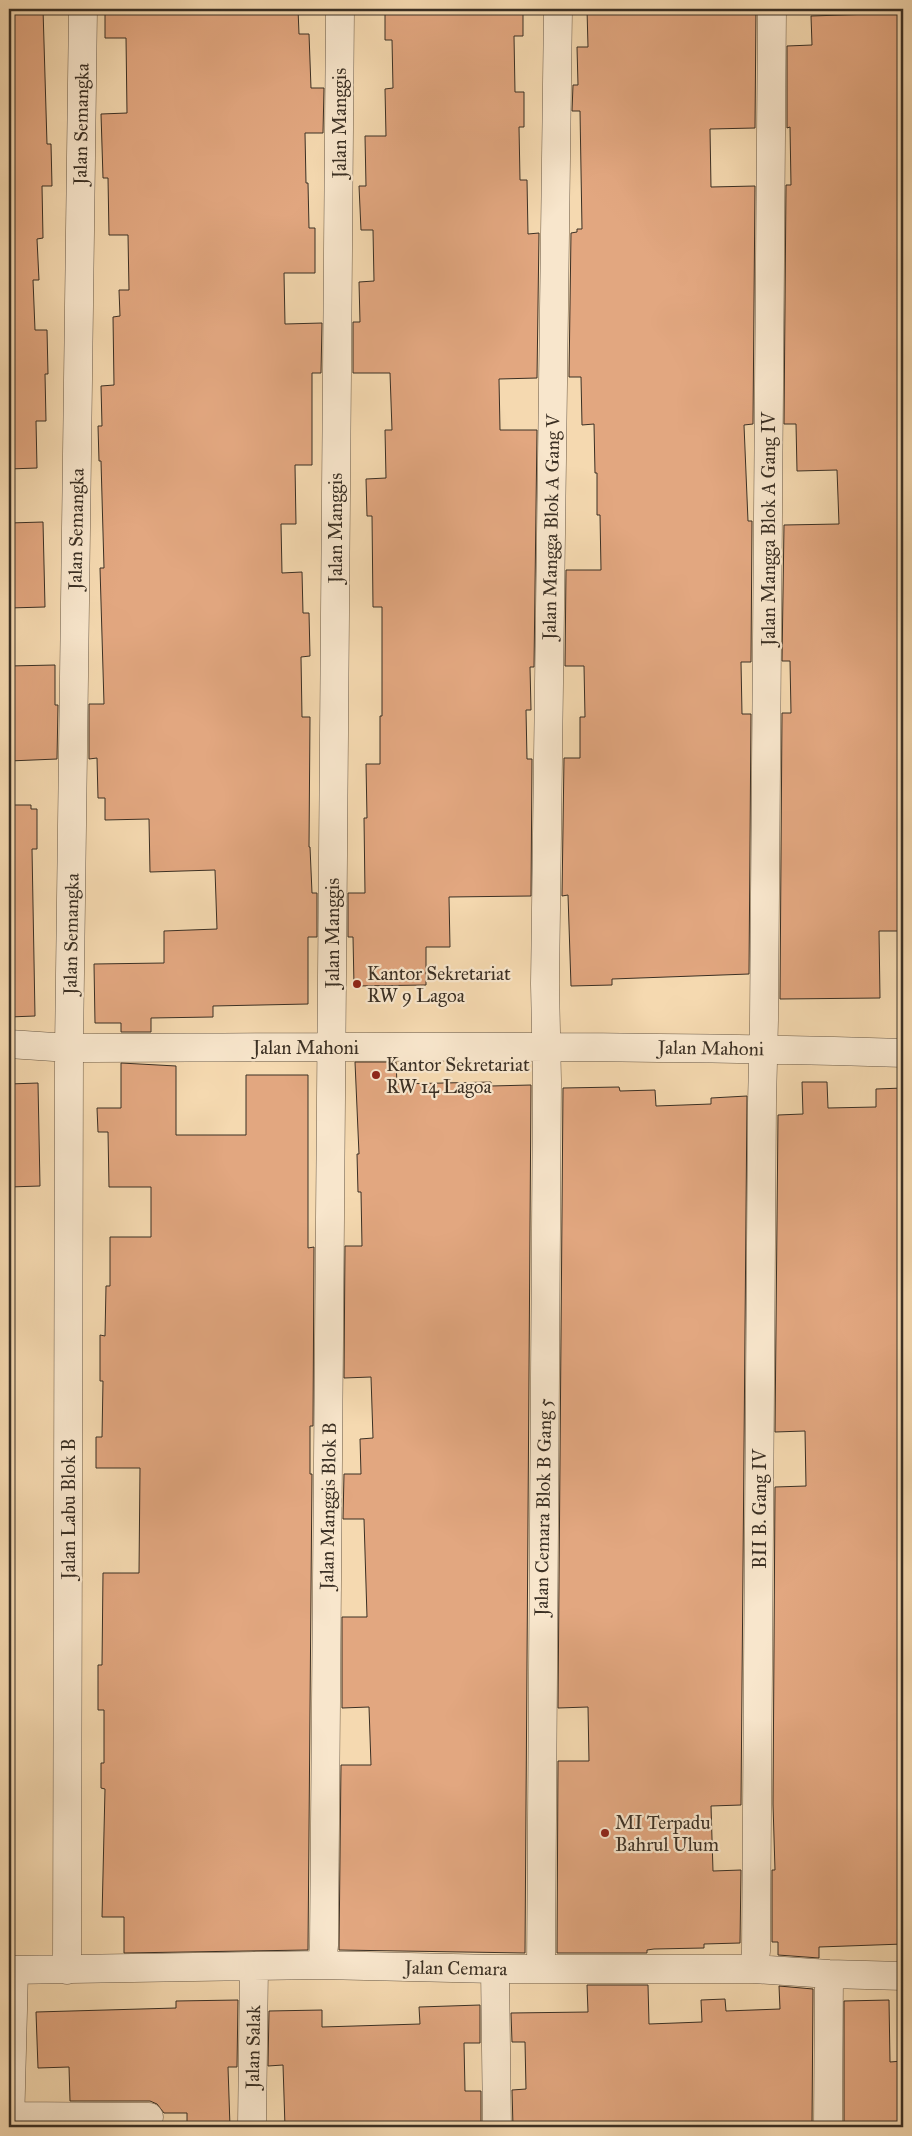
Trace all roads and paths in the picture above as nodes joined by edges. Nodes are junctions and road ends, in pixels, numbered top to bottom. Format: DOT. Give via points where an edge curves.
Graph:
graph roads {
  1 [pos="83,9"];
  2 [pos="340,9"];
  3 [pos="558,9"];
  4 [pos="772,9"];
  5 [pos="9,1044"];
  6 [pos="546,1046"];
  7 [pos="332,1047"];
  8 [pos="69,1048"];
  9 [pos="762,1048"];
  10 [pos="903,1053"];
  11 [pos="322,1965"];
  12 [pos="254,1966"];
  13 [pos="541,1968"];
  14 [pos="496,1969"];
  15 [pos="754,1969"];
  16 [pos="67,1970"];
  17 [pos="12,1971"];
  18 [pos="829,1974"];
  19 [pos="903,1976"];
  20 [pos="149,2117"];
  21 [pos="10,2122"];
  22 [pos="252,2127"];
  23 [pos="497,2127"];
  24 [pos="828,2127"];
  1 -- 8 [label="street, Jalan Semangka"];
  2 -- 7 [label="street, Jalan Manggis"];
  3 -- 6 [label="street, Jalan Mangga Blok A Gang V"];
  4 -- 9 [label="street, Jalan Mangga Blok A Gang IV"];
  5 -- 8 [label="street, Jalan Mahoni"];
  6 -- 7 [label="street, Jalan Mahoni"];
  6 -- 9 [label="street, Jalan Mahoni"];
  6 -- 13 [label="street, Jalan Cemara Blok B Gang 5"];
  7 -- 8 [label="street, Jalan Mahoni"];
  7 -- 11 [label="street, Jalan Manggis Blok B"];
  8 -- 16 [label="street, Jalan Labu Blok B"];
  9 -- 10 [label="street, Jalan Mahoni"];
  9 -- 15 [label="street, BII B. Gang IV"];
  11 -- 12 [label="street, Jalan Cemara"];
  11 -- 14 [label="street, Jalan Cemara"];
  12 -- 16 [label="street, Jalan Cemara"];
  12 -- 22 [label="street, Jalan Salak"];
  13 -- 14 [label="street, Jalan Cemara"];
  13 -- 15 [label="street, Jalan Cemara"];
  14 -- 23 [label="street"];
  15 -- 18 [label="street, Jalan Cemara"];
  16 -- 17 [label="street, Jalan Cemara"];
  17 -- 21 [label="street"];
  18 -- 19 [label="street, Jalan Cemara"];
  18 -- 24 [label="street"];
  20 -- 21 [label="street"];
}
